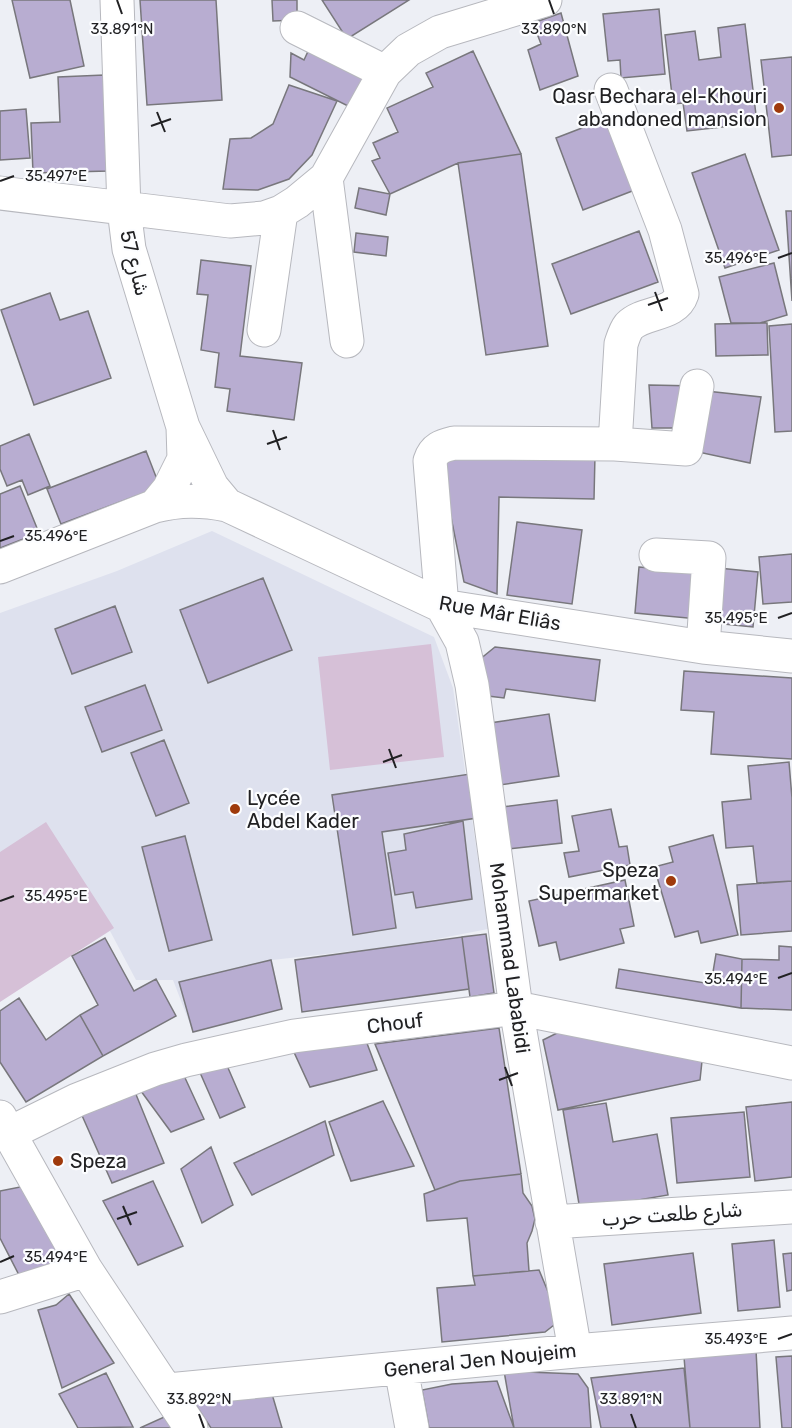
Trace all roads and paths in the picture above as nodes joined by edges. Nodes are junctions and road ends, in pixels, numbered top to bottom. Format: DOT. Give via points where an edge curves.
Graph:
graph roads {
  1 [pos="545,0"];
  2 [pos="116,2"];
  3 [pos="297,28"];
  4 [pos="385,72"];
  5 [pos="611,90"];
  6 [pos="326,178"];
  7 [pos="0,193"];
  8 [pos="123,209"];
  9 [pos="281,212"];
  10 [pos="264,330"];
  11 [pos="347,341"];
  12 [pos="697,386"];
  13 [pos="183,427"];
  14 [pos="615,444"];
  15 [pos="227,505"];
  16 [pos="155,506"];
  17 [pos="656,555"];
  18 [pos="0,567"];
  19 [pos="442,606"];
  20 [pos="703,647"];
  21 [pos="792,656"];
  22 [pos="516,1008"];
  23 [pos="792,1063"];
  24 [pos="5,1125"];
  25 [pos="792,1207"];
  26 [pos="552,1222"];
  27 [pos="86,1270"];
  28 [pos="0,1297"];
  29 [pos="792,1333"];
  30 [pos="575,1351"];
  31 [pos="401,1368"];
  32 [pos="168,1390"];
  33 [pos="191,1428"];
  34 [pos="412,1428"];
  1 -- 4 [label="street" via="440,32 408,50"];
  2 -- 8 [label="street, شارع 57"];
  3 -- 4 [label="street"];
  4 -- 6 [label="street"];
  5 -- 14 [label="street" via="675,227 682,294 674,306 636,321 626,331 621,344"];
  6 -- 9 [label="street"];
  6 -- 11 [label="street"];
  7 -- 8 [label="street"];
  8 -- 9 [label="street" via="230,221"];
  8 -- 13 [label="street, شارع 57" via="129,249"];
  9 -- 10 [label="street"];
  12 -- 14 [label="street" via="686,449"];
  13 -- 15 [label="street, شارع 57" via="212,487"];
  13 -- 16 [label="street" via="184,459"];
  14 -- 19 [label="street" via="454,443 435,450 430,461"];
  15 -- 16 [label="street" via="201,500"];
  15 -- 19 [label="street, Rue Mâr Eliâs"];
  16 -- 18 [label="street"];
  17 -- 20 [label="street" via="709,558"];
  19 -- 20 [label="street, Rue Mâr Eliâs"];
  19 -- 22 [label="street, Mohammad Lababidi" via="462,642 472,685"];
  20 -- 21 [label="street, Rue Mâr Eliâs"];
  22 -- 23 [label="street, Chouf"];
  22 -- 24 [label="street, Chouf" via="294,1036 186,1060"];
  22 -- 26 [label="street, Mohammad Lababidi"];
  24 -- 27 [label="street"];
  25 -- 26 [label="street, شارع طلعت حرب"];
  26 -- 30 [label="street, Mohammad Lababidi"];
  27 -- 28 [label="street"];
  27 -- 32 [label="street"];
  29 -- 30 [label="street, General Jen Noujeim"];
  30 -- 31 [label="street, General Jen Noujeim"];
  31 -- 32 [label="street, General Jen Noujeim"];
  31 -- 34 [label="street"];
  32 -- 33 [label="street"];
}
